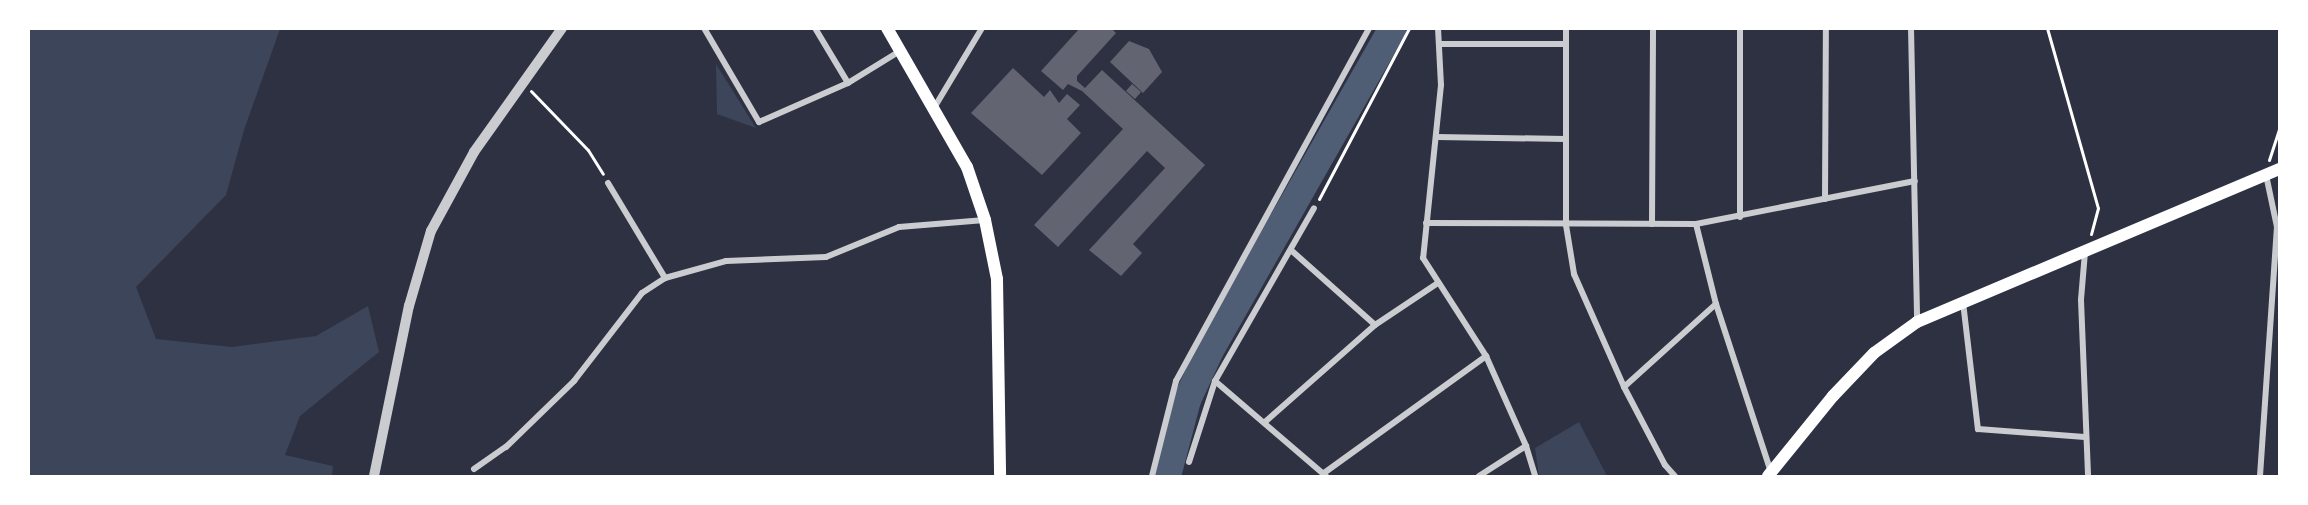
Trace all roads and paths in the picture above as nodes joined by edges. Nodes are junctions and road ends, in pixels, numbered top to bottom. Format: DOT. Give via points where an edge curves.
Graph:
graph roads {
  1 [pos="562,28"];
  2 [pos="704,28"];
  3 [pos="815,28"];
  4 [pos="887,28"];
  5 [pos="982,28"];
  6 [pos="1369,28"];
  7 [pos="1409,28"];
  8 [pos="1438,28"];
  9 [pos="1566,28"];
  10 [pos="1653,28"];
  11 [pos="1740,28"];
  12 [pos="1826,28"];
  13 [pos="1911,28"];
  14 [pos="2047,28"];
  15 [pos="1439,44"];
  16 [pos="1566,45"];
  17 [pos="900,51"];
  18 [pos="524,83"];
  19 [pos="848,83"];
  20 [pos="933,108"];
  21 [pos="2280,127"];
  22 [pos="1437,137"];
  23 [pos="1565,139"];
  24 [pos="2280,169"];
  25 [pos="2266,174"];
  26 [pos="1915,181"];
  27 [pos="608,183"];
  28 [pos="1826,200"];
  29 [pos="1314,208"];
  30 [pos="1740,217"];
  31 [pos="986,220"];
  32 [pos="1426,223"];
  33 [pos="1652,224"];
  34 [pos="1696,224"];
  35 [pos="1566,225"];
  36 [pos="1292,251"];
  37 [pos="2085,252"];
  38 [pos="665,278"];
  39 [pos="1438,283"];
  40 [pos="1963,302"];
  41 [pos="1716,304"];
  42 [pos="1917,322"];
  43 [pos="1375,326"];
  44 [pos="1486,356"];
  45 [pos="1215,381"];
  46 [pos="1624,387"];
  47 [pos="1265,422"];
  48 [pos="2085,437"];
  49 [pos="1527,446"];
  50 [pos="1189,462"];
  51 [pos="474,469"];
  52 [pos="1769,474"];
  53 [pos="1325,475"];
  54 [pos="374,477"];
  55 [pos="1000,477"];
  56 [pos="1152,477"];
  57 [pos="1479,477"];
  58 [pos="1534,477"];
  59 [pos="1676,477"];
  60 [pos="2088,477"];
  61 [pos="2260,477"];
  1 -- 18 [label="street"];
  2 -- 19 [label="street" via="759,122"];
  3 -- 19 [label="street"];
  4 -- 17 [label="main road"];
  5 -- 20 [label="street"];
  6 -- 56 [label="street" via="1176,381"];
  7 -- 29 [label="path"];
  8 -- 15 [label="street"];
  9 -- 16 [label="street"];
  10 -- 33 [label="street"];
  11 -- 30 [label="street"];
  12 -- 28 [label="street"];
  13 -- 26 [label="street"];
  14 -- 37 [label="path" via="2098,208"];
  15 -- 16 [label="street"];
  15 -- 22 [label="street"];
  16 -- 23 [label="street"];
  17 -- 19 [label="street"];
  17 -- 20 [label="main road"];
  18 -- 27 [label="path" via="588,150"];
  18 -- 54 [label="street" via="448,194 431,231 410,306"];
  20 -- 31 [label="main road" via="967,167"];
  21 -- 25 [label="path"];
  22 -- 23 [label="street"];
  22 -- 32 [label="street"];
  23 -- 35 [label="street"];
  24 -- 25 [label="main road"];
  25 -- 37 [label="main road"];
  25 -- 61 [label="street" via="2277,227"];
  26 -- 28 [label="street"];
  26 -- 42 [label="street"];
  27 -- 38 [label="street"];
  28 -- 30 [label="street"];
  29 -- 36 [label="street"];
  30 -- 34 [label="street"];
  31 -- 38 [label="street" via="899,228 826,256 726,261"];
  31 -- 55 [label="main road" via="997,279"];
  32 -- 35 [label="street"];
  32 -- 39 [label="street" via="1423,258"];
  33 -- 34 [label="street"];
  33 -- 35 [label="street"];
  34 -- 41 [label="street"];
  35 -- 46 [label="street" via="1574,274"];
  36 -- 43 [label="street"];
  36 -- 45 [label="street"];
  37 -- 40 [label="main road"];
  37 -- 48 [label="street" via="2081,300"];
  38 -- 51 [label="street" via="642,293 574,381 506,447"];
  39 -- 43 [label="street"];
  39 -- 44 [label="street"];
  40 -- 42 [label="main road"];
  40 -- 48 [label="street" via="1978,429"];
  41 -- 46 [label="street"];
  41 -- 52 [label="street"];
  42 -- 52 [label="main road" via="1874,353"];
  43 -- 47 [label="street"];
  44 -- 49 [label="street"];
  44 -- 53 [label="street"];
  45 -- 47 [label="street"];
  45 -- 50 [label="street"];
  46 -- 59 [label="street" via="1665,465"];
  47 -- 53 [label="street"];
  48 -- 60 [label="street"];
  49 -- 57 [label="street"];
  49 -- 58 [label="street"];
}
